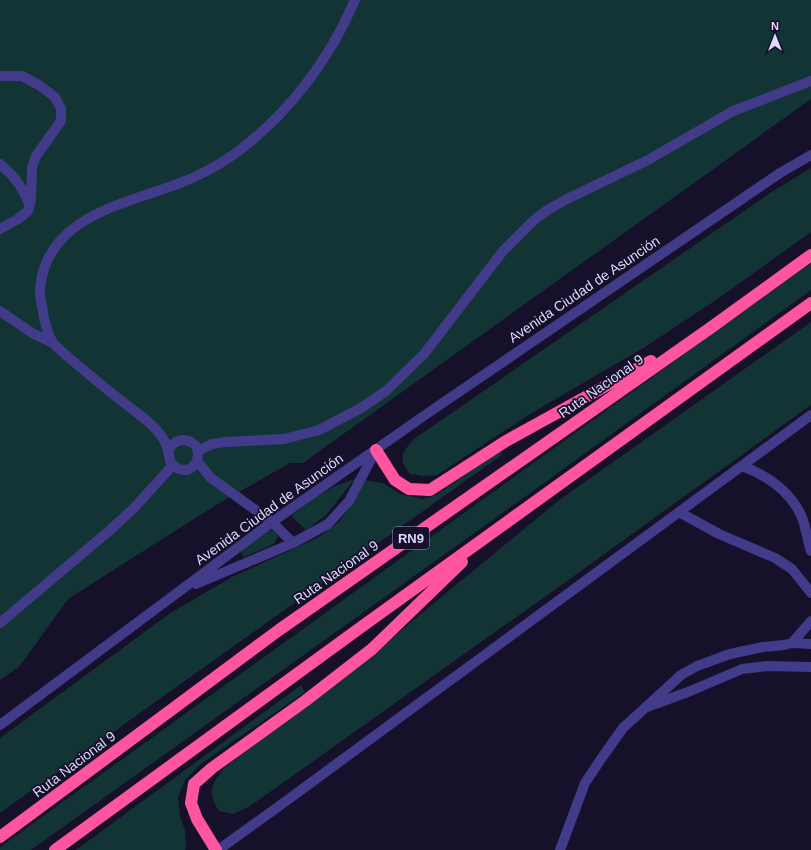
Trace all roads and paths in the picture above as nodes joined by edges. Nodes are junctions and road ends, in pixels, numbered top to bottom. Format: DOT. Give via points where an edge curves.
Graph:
graph roads {
  1 [pos="355,0"];
  2 [pos="0,76"];
  3 [pos="811,81"];
  4 [pos="811,155"];
  5 [pos="0,164"];
  6 [pos="29,206"];
  7 [pos="0,230"];
  8 [pos="811,255"];
  9 [pos="811,303"];
  10 [pos="0,311"];
  11 [pos="708,329"];
  12 [pos="53,343"];
  13 [pos="811,415"];
  14 [pos="156,430"];
  15 [pos="182,439"];
  16 [pos="376,450"];
  17 [pos="168,452"];
  18 [pos="198,456"];
  19 [pos="172,465"];
  20 [pos="742,466"];
  21 [pos="679,512"];
  22 [pos="272,522"];
  23 [pos="492,533"];
  24 [pos="293,543"];
  25 [pos="811,551"];
  26 [pos="178,592"];
  27 [pos="811,593"];
  28 [pos="811,621"];
  29 [pos="0,623"];
  30 [pos="792,643"];
  31 [pos="811,644"];
  32 [pos="811,667"];
  33 [pos="645,707"];
  34 [pos="0,725"];
  35 [pos="0,838"];
  36 [pos="55,850"];
  37 [pos="217,850"];
  38 [pos="560,850"];
  1 -- 12 [label="street" via="348,17 314,75 289,106 232,156 177,184 106,209 81,222 63,237 50,253 42,273 39,291 43,315"];
  2 -- 6 [label="street" via="22,76 39,85 55,97 61,109 61,122 36,156 32,167"];
  3 -- 18 [label="street" via="733,111 648,160 546,211 529,224 503,251 424,354 386,391 361,408 319,430 284,439 212,444"];
  4 -- 16 [label="street, Avenida Ciudad de Asunción" via="774,177"];
  5 -- 6 [label="street" via="24,190"];
  6 -- 7 [label="street" via="28,211"];
  8 -- 11 [label="highway, Ruta Nacional 9 / RN9"];
  9 -- 23 [label="highway"];
  10 -- 12 [label="street" via="32,333"];
  11 -- 16 [label="highway" via="506,441 430,490 409,489 395,480"];
  11 -- 35 [label="highway, Ruta Nacional 9 / RN9" via="279,630"];
  12 -- 14 [label="street"];
  13 -- 20 [label="street"];
  14 -- 15 [label="street"];
  14 -- 17 [label="street" via="165,442"];
  15 -- 17 [label="street" via="173,444"];
  15 -- 18 [label="street" via="192,442"];
  16 -- 22 [label="street, Avenida Ciudad de Asunción"];
  16 -- 24 [label="street, Avenida Ciudad de Asunción" via="349,501 328,524"];
  17 -- 19 [label="street"];
  18 -- 19 [label="street" via="186,470"];
  18 -- 22 [label="street" via="211,478"];
  19 -- 29 [label="street" via="133,508"];
  20 -- 21 [label="street"];
  20 -- 25 [label="street" via="774,482 790,497 801,515"];
  21 -- 27 [label="street" via="792,569"];
  21 -- 37 [label="street"];
  22 -- 24 [label="street"];
  22 -- 26 [label="street, Avenida Ciudad de Asunción"];
  23 -- 36 [label="highway"];
  23 -- 37 [label="highway" via="372,649 194,784 191,803 196,819"];
  24 -- 26 [label="street, Avenida Ciudad de Asunción"];
  26 -- 34 [label="street, Avenida Ciudad de Asunción"];
  28 -- 30 [label="street"];
  30 -- 31 [label="street"];
  30 -- 33 [label="street" via="730,654 697,666 681,675"];
  32 -- 33 [label="street" via="767,666 742,669"];
  33 -- 38 [label="street" via="623,728 585,783"];
}
